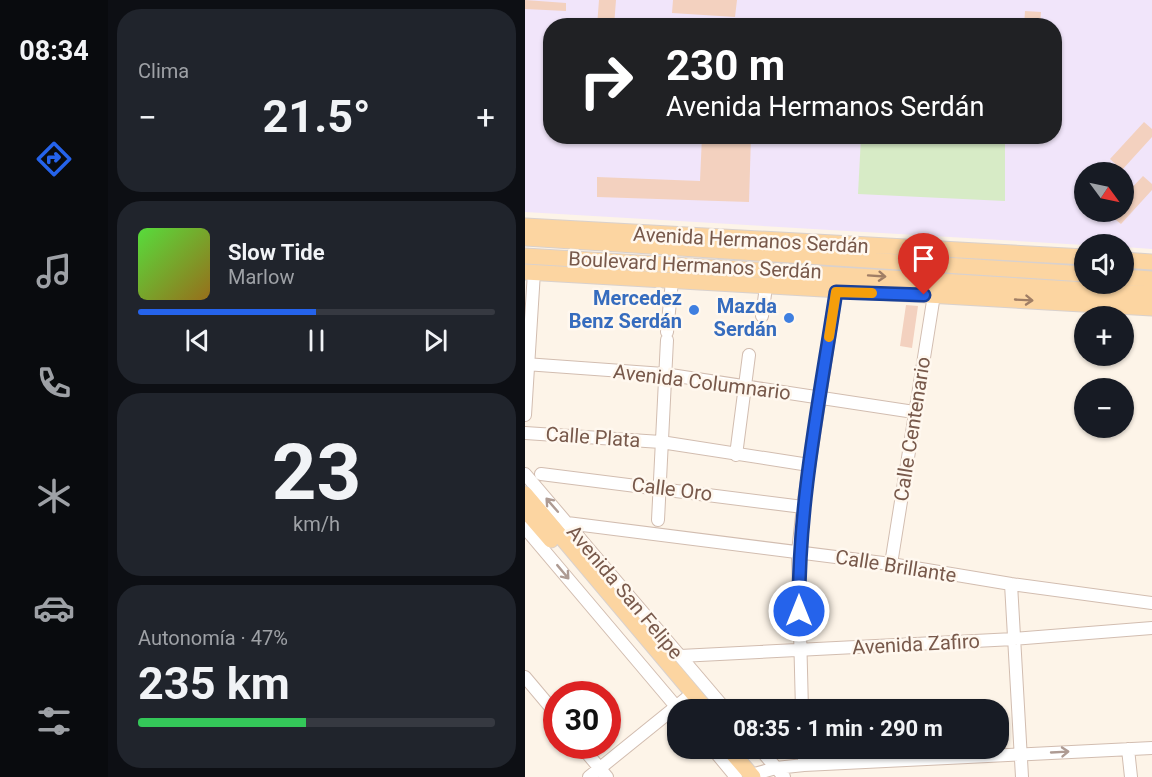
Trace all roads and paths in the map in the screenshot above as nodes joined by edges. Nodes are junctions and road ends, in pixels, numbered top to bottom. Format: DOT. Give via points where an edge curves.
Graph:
graph roads {
  1 [pos="525,226"];
  2 [pos="525,238"];
  3 [pos="525,256"];
  4 [pos="1074,256"];
  5 [pos="1134,261"];
  6 [pos="1152,262"];
  7 [pos="736,267"];
  8 [pos="529,272"];
  9 [pos="807,272"];
  10 [pos="1074,273"];
  11 [pos="1152,273"];
  12 [pos="929,280"];
  13 [pos="672,281"];
  14 [pos="1074,281"];
  15 [pos="1134,281"];
  16 [pos="760,287"];
  17 [pos="836,292"];
  18 [pos="862,293"];
  19 [pos="1113,294"];
  20 [pos="1152,294"];
  21 [pos="934,296"];
  22 [pos="989,298"];
  23 [pos="1096,304"];
  24 [pos="1152,308"];
  25 [pos="762,316"];
  26 [pos="749,355"];
  27 [pos="526,364"];
  28 [pos="665,374"];
  29 [pos="745,386"];
  30 [pos="820,398"];
  31 [pos="914,412"];
  32 [pos="525,415"];
  33 [pos="525,433"];
  34 [pos="661,442"];
  35 [pos="736,455"];
  36 [pos="809,465"];
  37 [pos="525,474"];
  38 [pos="541,474"];
  39 [pos="659,487"];
  40 [pos="525,494"];
  41 [pos="803,507"];
  42 [pos="525,510"];
  43 [pos="658,520"];
  44 [pos="567,523"];
  45 [pos="534,531"];
  46 [pos="798,552"];
  47 [pos="891,564"];
  48 [pos="1011,584"];
  49 [pos="1152,603"];
  50 [pos="1152,628"];
  51 [pos="1014,639"];
  52 [pos="799,650"];
  53 [pos="680,656"];
  54 [pos="525,677"];
  55 [pos="543,698"];
  56 [pos="682,699"];
  57 [pos="682,699"];
  58 [pos="717,699"];
  59 [pos="801,699"];
  60 [pos="667,719"];
  61 [pos="1152,748"];
  62 [pos="1128,749"];
  63 [pos="1020,754"];
  64 [pos="592,759"];
  65 [pos="732,759"];
  66 [pos="742,759"];
  67 [pos="749,759"];
  68 [pos="760,759"];
  69 [pos="804,759"];
  70 [pos="804,765"];
  71 [pos="604,773"];
  72 [pos="761,775"];
  73 [pos="589,777"];
  74 [pos="1022,777"];
  75 [pos="1131,777"];
  1 -- 4 [label="main road, Avenida Hermanos Serdán"];
  2 -- 10 [label="main road, Boulevard Hermanos Serdán"];
  3 -- 7 [label="main road, Boulevard Hermanos Serdán"];
  5 -- 6 [label="main road"];
  7 -- 9 [label="main road, Boulevard Hermanos Serdán"];
  7 -- 16 [label="main road"];
  8 -- 13 [label="main road"];
  8 -- 27 [label="street"];
  9 -- 12 [label="main road, Boulevard Hermanos Serdán, one-way"];
  9 -- 18 [label="main road"];
  11 -- 15 [label="main road"];
  12 -- 14 [label="main road, Boulevard Hermanos Serdán"];
  12 -- 22 [label="main road" via="941,287 979,291"];
  13 -- 16 [label="main road"];
  13 -- 28 [label="street"];
  15 -- 20 [label="main road, Boulevard Hermanos Serdán"];
  16 -- 17 [label="main road"];
  16 -- 25 [label="street"];
  17 -- 18 [label="main road"];
  17 -- 30 [label="street"];
  18 -- 21 [label="main road"];
  19 -- 23 [label="main road"];
  21 -- 22 [label="main road"];
  21 -- 31 [label="street, Calle Centenario"];
  22 -- 23 [label="main road, one-way"];
  23 -- 24 [label="main road"];
  26 -- 29 [label="street"];
  27 -- 28 [label="street, Avenida Columnario"];
  27 -- 32 [label="street"];
  28 -- 29 [label="street, Avenida Columnario"];
  28 -- 34 [label="street"];
  29 -- 30 [label="street, Avenida Columnario"];
  29 -- 35 [label="street"];
  30 -- 31 [label="street, Avenida Columnario"];
  30 -- 36 [label="street"];
  31 -- 47 [label="street, Calle Centenario"];
  33 -- 34 [label="street, Calle Plata"];
  34 -- 35 [label="street, Calle Plata"];
  34 -- 39 [label="street"];
  35 -- 36 [label="street, Calle Plata"];
  36 -- 41 [label="street"];
  44 -- 37 [label="street, Avenida San Felipe, one-way"];
  38 -- 39 [label="street, Calle Oro"];
  39 -- 41 [label="street, Calle Oro"];
  39 -- 43 [label="street"];
  40 -- 45 [label="main road, Avenida San Felipe"];
  41 -- 46 [label="street"];
  42 -- 45 [label="main road, Avenida San Felipe"];
  44 -- 46 [label="street, Calle Brillante"];
  44 -- 53 [label="street, Avenida San Felipe"];
  45 -- 56 [label="main road, Avenida San Felipe"];
  45 -- 57 [label="street, Avenida San Felipe, one-way"];
  46 -- 47 [label="street, Calle Brillante"];
  46 -- 52 [label="street"];
  47 -- 48 [label="street, Calle Brillante"];
  48 -- 49 [label="street, Calle Brillante"];
  48 -- 51 [label="street"];
  50 -- 51 [label="street, Avenida Zafiro"];
  51 -- 52 [label="street, Avenida Zafiro"];
  51 -- 63 [label="street"];
  52 -- 53 [label="street, Avenida Zafiro"];
  52 -- 59 [label="street"];
  53 -- 58 [label="street, Avenida San Felipe"];
  54 -- 55 [label="street"];
  60 -- 71 [label="street"];
  61 -- 62 [label="street"];
  63 -- 62 [label="street, one-way"];
  62 -- 75 [label="street"];
  63 -- 70 [label="street"];
  63 -- 74 [label="street"];
  64 -- 71 [label="street"];
  65 -- 72 [label="street"];
  66 -- 72 [label="main road"];
  67 -- 72 [label="main road"];
  68 -- 72 [label="street"];
  69 -- 70 [label="street"];
  70 -- 72 [label="street"];
  71 -- 73 [label="street"];
}
